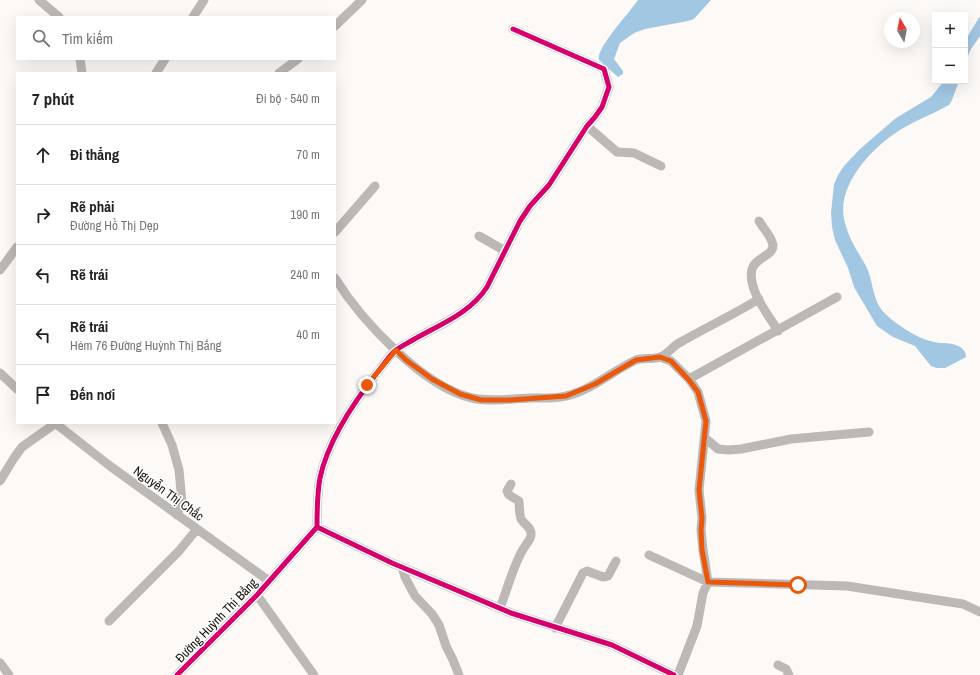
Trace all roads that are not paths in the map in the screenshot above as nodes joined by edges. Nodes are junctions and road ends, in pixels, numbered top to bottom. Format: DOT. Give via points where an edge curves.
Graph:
graph roads {
  1 [pos="39,0"];
  2 [pos="204,0"];
  3 [pos="362,0"];
  4 [pos="58,16"];
  5 [pos="194,16"];
  6 [pos="336,25"];
  7 [pos="513,29"];
  8 [pos="80,60"];
  9 [pos="164,60"];
  10 [pos="297,60"];
  11 [pos="82,72"];
  12 [pos="157,72"];
  13 [pos="280,72"];
  14 [pos="587,126"];
  15 [pos="661,166"];
  16 [pos="375,186"];
  17 [pos="759,221"];
  18 [pos="336,231"];
  19 [pos="479,236"];
  20 [pos="16,248"];
  21 [pos="505,251"];
  22 [pos="0,270"];
  23 [pos="336,279"];
  24 [pos="837,297"];
  25 [pos="759,300"];
  26 [pos="778,331"];
  27 [pos="396,350"];
  28 [pos="660,357"];
  29 [pos="0,373"];
  30 [pos="689,380"];
  31 [pos="16,388"];
  32 [pos="55,424"];
  33 [pos="57,424"];
  34 [pos="162,424"];
  35 [pos="869,432"];
  36 [pos="705,438"];
  37 [pos="0,481"];
  38 [pos="511,484"];
  39 [pos="177,515"];
  40 [pos="317,527"];
  41 [pos="197,529"];
  42 [pos="648,555"];
  43 [pos="616,561"];
  44 [pos="402,567"];
  45 [pos="269,581"];
  46 [pos="708,582"];
  47 [pos="257,596"];
  48 [pos="500,608"];
  49 [pos="980,612"];
  50 [pos="109,621"];
  51 [pos="555,628"];
  52 [pos="0,663"];
  53 [pos="778,665"];
  54 [pos="9,675"];
  55 [pos="177,675"];
  56 [pos="314,675"];
  57 [pos="459,675"];
  58 [pos="674,675"];
  59 [pos="678,675"];
  60 [pos="789,675"];
  1 -- 4 [label="street"];
  2 -- 5 [label="street"];
  3 -- 6 [label="street"];
  7 -- 14 [label="street" via="604,69 609,88 606,99"];
  8 -- 11 [label="street"];
  9 -- 12 [label="street"];
  10 -- 13 [label="street"];
  14 -- 15 [label="street" via="617,152 634,153"];
  14 -- 21 [label="street" via="549,185 520,221"];
  16 -- 18 [label="street"];
  17 -- 25 [label="street" via="772,242 773,249 767,256 754,263 752,270 753,288"];
  19 -- 21 [label="street"];
  20 -- 22 [label="street"];
  21 -- 27 [label="street" via="481,296 453,319"];
  23 -- 27 [label="street" via="348,297"];
  24 -- 26 [label="street"];
  25 -- 26 [label="street"];
  25 -- 28 [label="street" via="677,344"];
  26 -- 30 [label="street"];
  27 -- 28 [label="street" via="432,379 460,394 481,400 566,396 595,384 636,360"];
  27 -- 40 [label="street" via="367,385 336,435 320,478"];
  28 -- 30 [label="street" via="671,361"];
  29 -- 31 [label="street"];
  30 -- 36 [label="street" via="702,402 706,421"];
  32 -- 37 [label="street" via="22,447"];
  33 -- 39 [label="street, Nguyễn Thị Chấc"];
  34 -- 39 [label="street" via="179,470 182,502"];
  35 -- 36 [label="street" via="791,439 728,450 718,449"];
  36 -- 46 [label="street" via="699,490 702,550"];
  38 -- 48 [label="street" via="507,491 519,501 520,518 528,526 531,538 525,544 516,563"];
  39 -- 41 [label="street, Nguyễn Thị Chấc"];
  40 -- 44 [label="street"];
  40 -- 45 [label="street, Đường Huỳnh Thị Bẳng"];
  41 -- 45 [label="street, Nguyễn Thị Chấc"];
  41 -- 50 [label="street"];
  42 -- 46 [label="street"];
  43 -- 51 [label="street" via="608,576 603,577 587,571 583,573"];
  44 -- 48 [label="street"];
  44 -- 57 [label="street" via="415,596 439,625"];
  45 -- 47 [label="street, Đường Huỳnh Thị Bẳng"];
  46 -- 49 [label="street" via="846,586 963,604"];
  46 -- 59 [label="street" via="703,593 697,626"];
  47 -- 55 [label="street, Đường Huỳnh Thị Bẳng"];
  47 -- 56 [label="street"];
  48 -- 51 [label="street"];
  51 -- 58 [label="street" via="612,645"];
  52 -- 54 [label="street"];
  53 -- 60 [label="street" via="786,669"];
}
